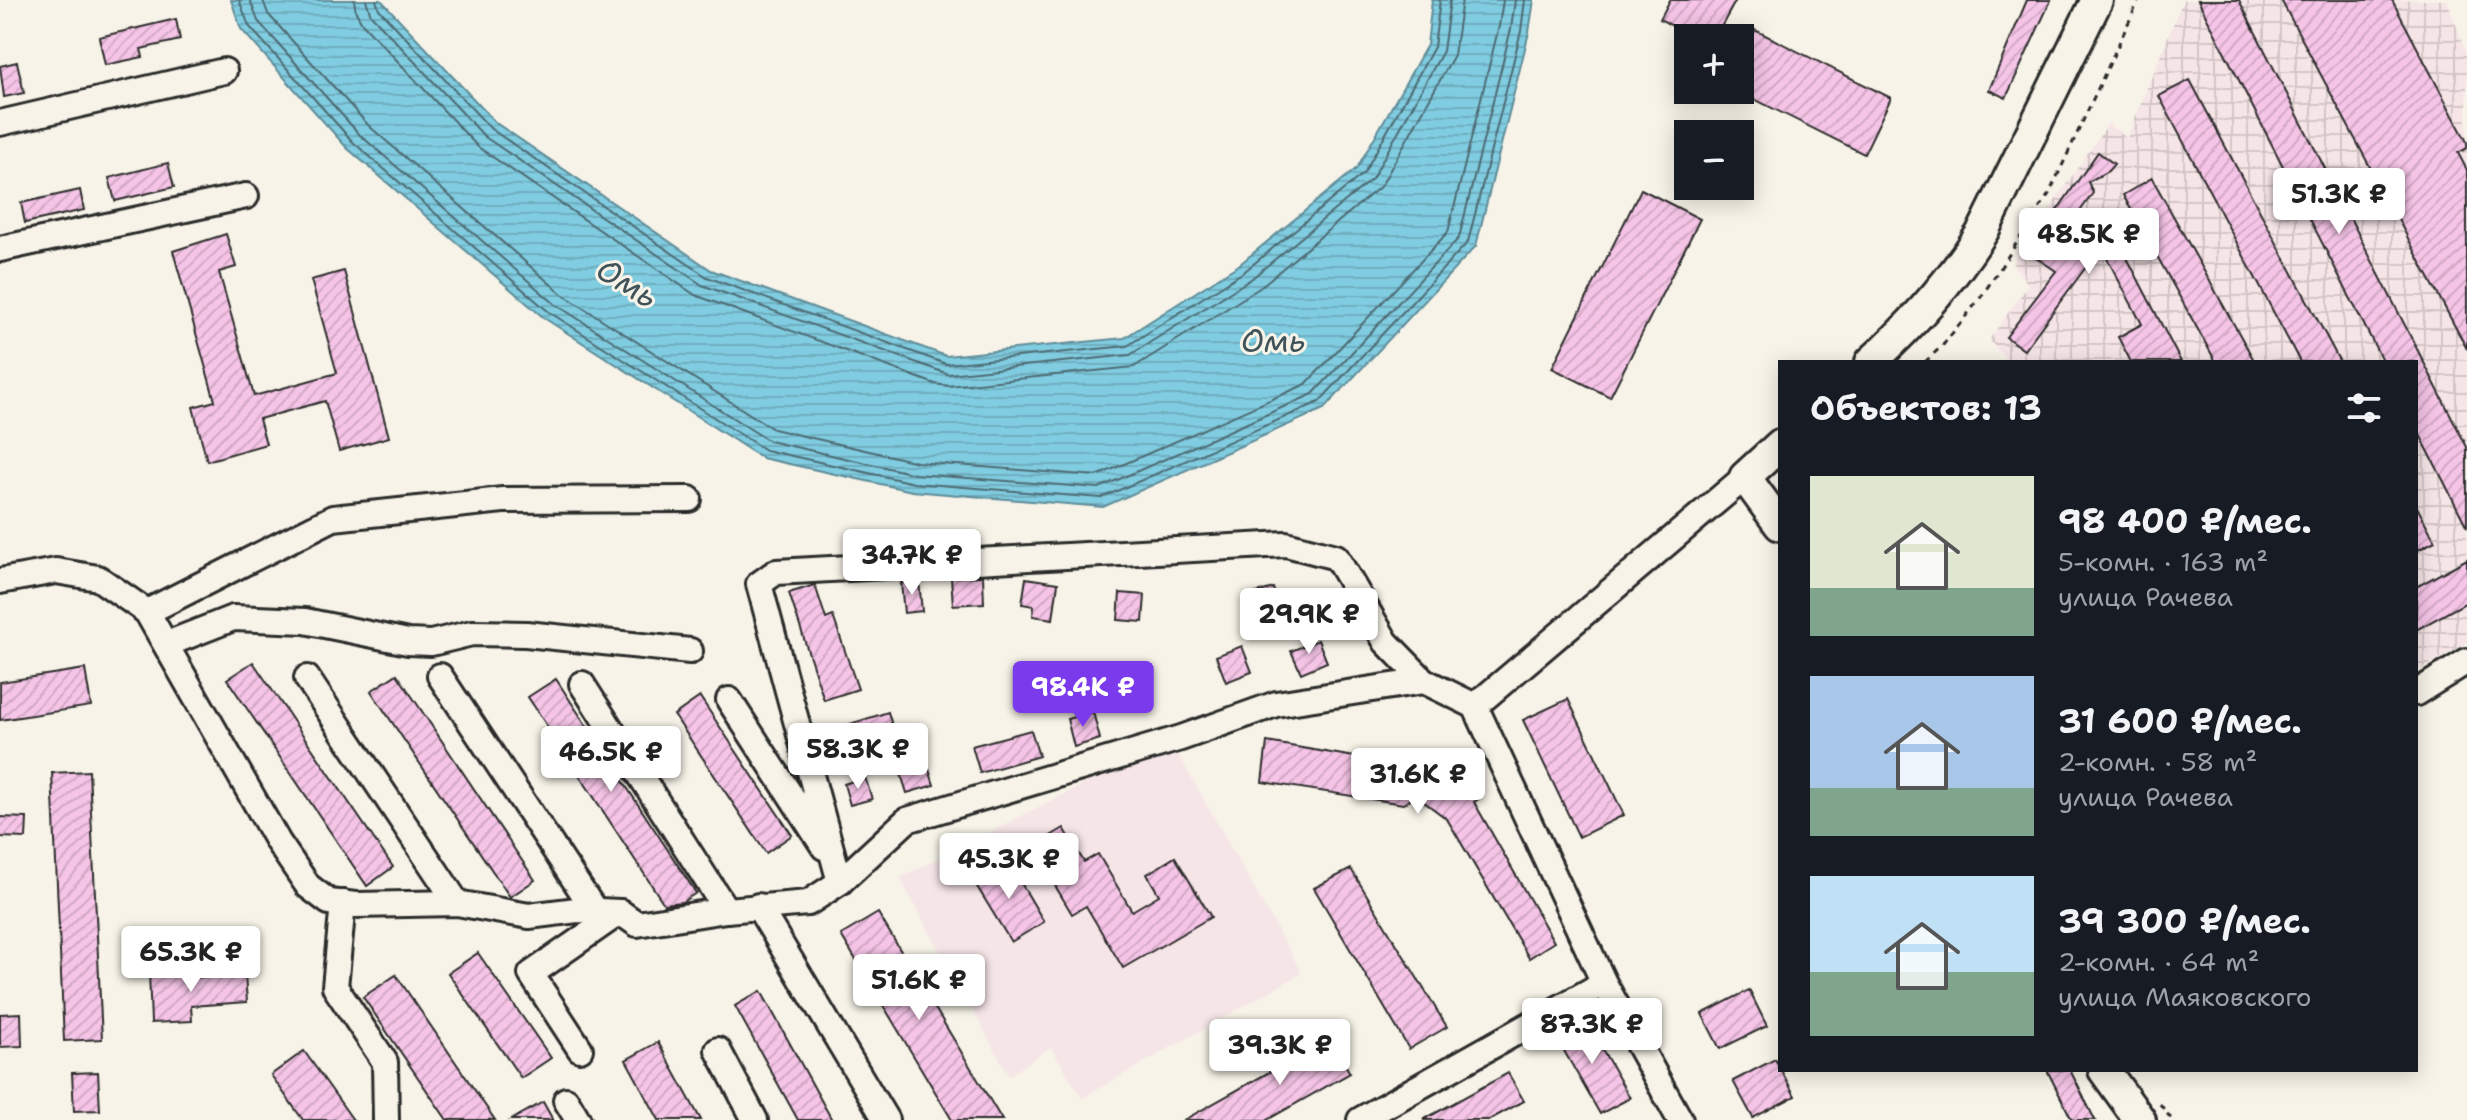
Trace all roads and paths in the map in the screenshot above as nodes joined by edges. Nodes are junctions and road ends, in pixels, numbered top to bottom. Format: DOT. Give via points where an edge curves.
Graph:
graph roads {
  1 [pos="2097,0"];
  2 [pos="2139,0"];
  3 [pos="224,71"];
  4 [pos="0,123"];
  5 [pos="246,196"];
  6 [pos="0,249"];
  7 [pos="1873,360"];
  8 [pos="1927,360"];
  9 [pos="1778,447"];
  10 [pos="1745,477"];
  11 [pos="689,499"];
  12 [pos="1778,522"];
  13 [pos="0,581"];
  14 [pos="147,612"];
  15 [pos="167,644"];
  16 [pos="690,651"];
  17 [pos="2467,661"];
  18 [pos="440,676"];
  19 [pos="307,678"];
  20 [pos="1424,681"];
  21 [pos="582,684"];
  22 [pos="2418,692"];
  23 [pos="729,700"];
  24 [pos="1475,706"];
  25 [pos="838,874"];
  26 [pos="343,903"];
  27 [pos="457,903"];
  28 [pos="758,906"];
  29 [pos="726,910"];
  30 [pos="595,911"];
  31 [pos="628,918"];
  32 [pos="1604,983"];
  33 [pos="580,1049"];
  34 [pos="718,1050"];
  35 [pos="2105,1072"];
  36 [pos="386,1120"];
  37 [pos="755,1120"];
  38 [pos="886,1120"];
  39 [pos="1360,1120"];
  40 [pos="1680,1120"];
  41 [pos="2140,1120"];
  1 -- 7 [label="main road" via="1962,265"];
  2 -- 8 [label="path" via="2049,194 1981,297"];
  3 -- 4 [label="street"];
  5 -- 6 [label="street"];
  9 -- 10 [label="main road"];
  10 -- 12 [label="main road"];
  10 -- 24 [label="street"];
  11 -- 14 [label="street" via="503,500 333,518"];
  13 -- 14 [label="street" via="56,571 98,578"];
  14 -- 15 [label="street"];
  15 -- 16 [label="street" via="233,618 305,621 408,642 431,643 472,633 526,634"];
  15 -- 26 [label="street" via="293,864 308,886 329,902"];
  17 -- 22 [label="street"];
  18 -- 30 [label="street"];
  19 -- 27 [label="street"];
  20 -- 24 [label="street"];
  20 -- 25 [label="street" via="1276,704 907,820"];
  20 -- 25 [label="street" via="1386,642 1336,557 1286,544 776,572 759,584"];
  21 -- 29 [label="street"];
  23 -- 25 [label="street"];
  24 -- 32 [label="street"];
  25 -- 28 [label="street" via="808,903"];
  26 -- 27 [label="street"];
  26 -- 36 [label="street" via="335,987 385,1062"];
  27 -- 30 [label="street" via="529,916"];
  28 -- 29 [label="street"];
  28 -- 38 [label="street"];
  29 -- 31 [label="street"];
  30 -- 31 [label="street"];
  31 -- 33 [label="street" via="531,974"];
  32 -- 39 [label="street"];
  32 -- 40 [label="street"];
  34 -- 37 [label="street"];
  35 -- 41 [label="main road"];
}
